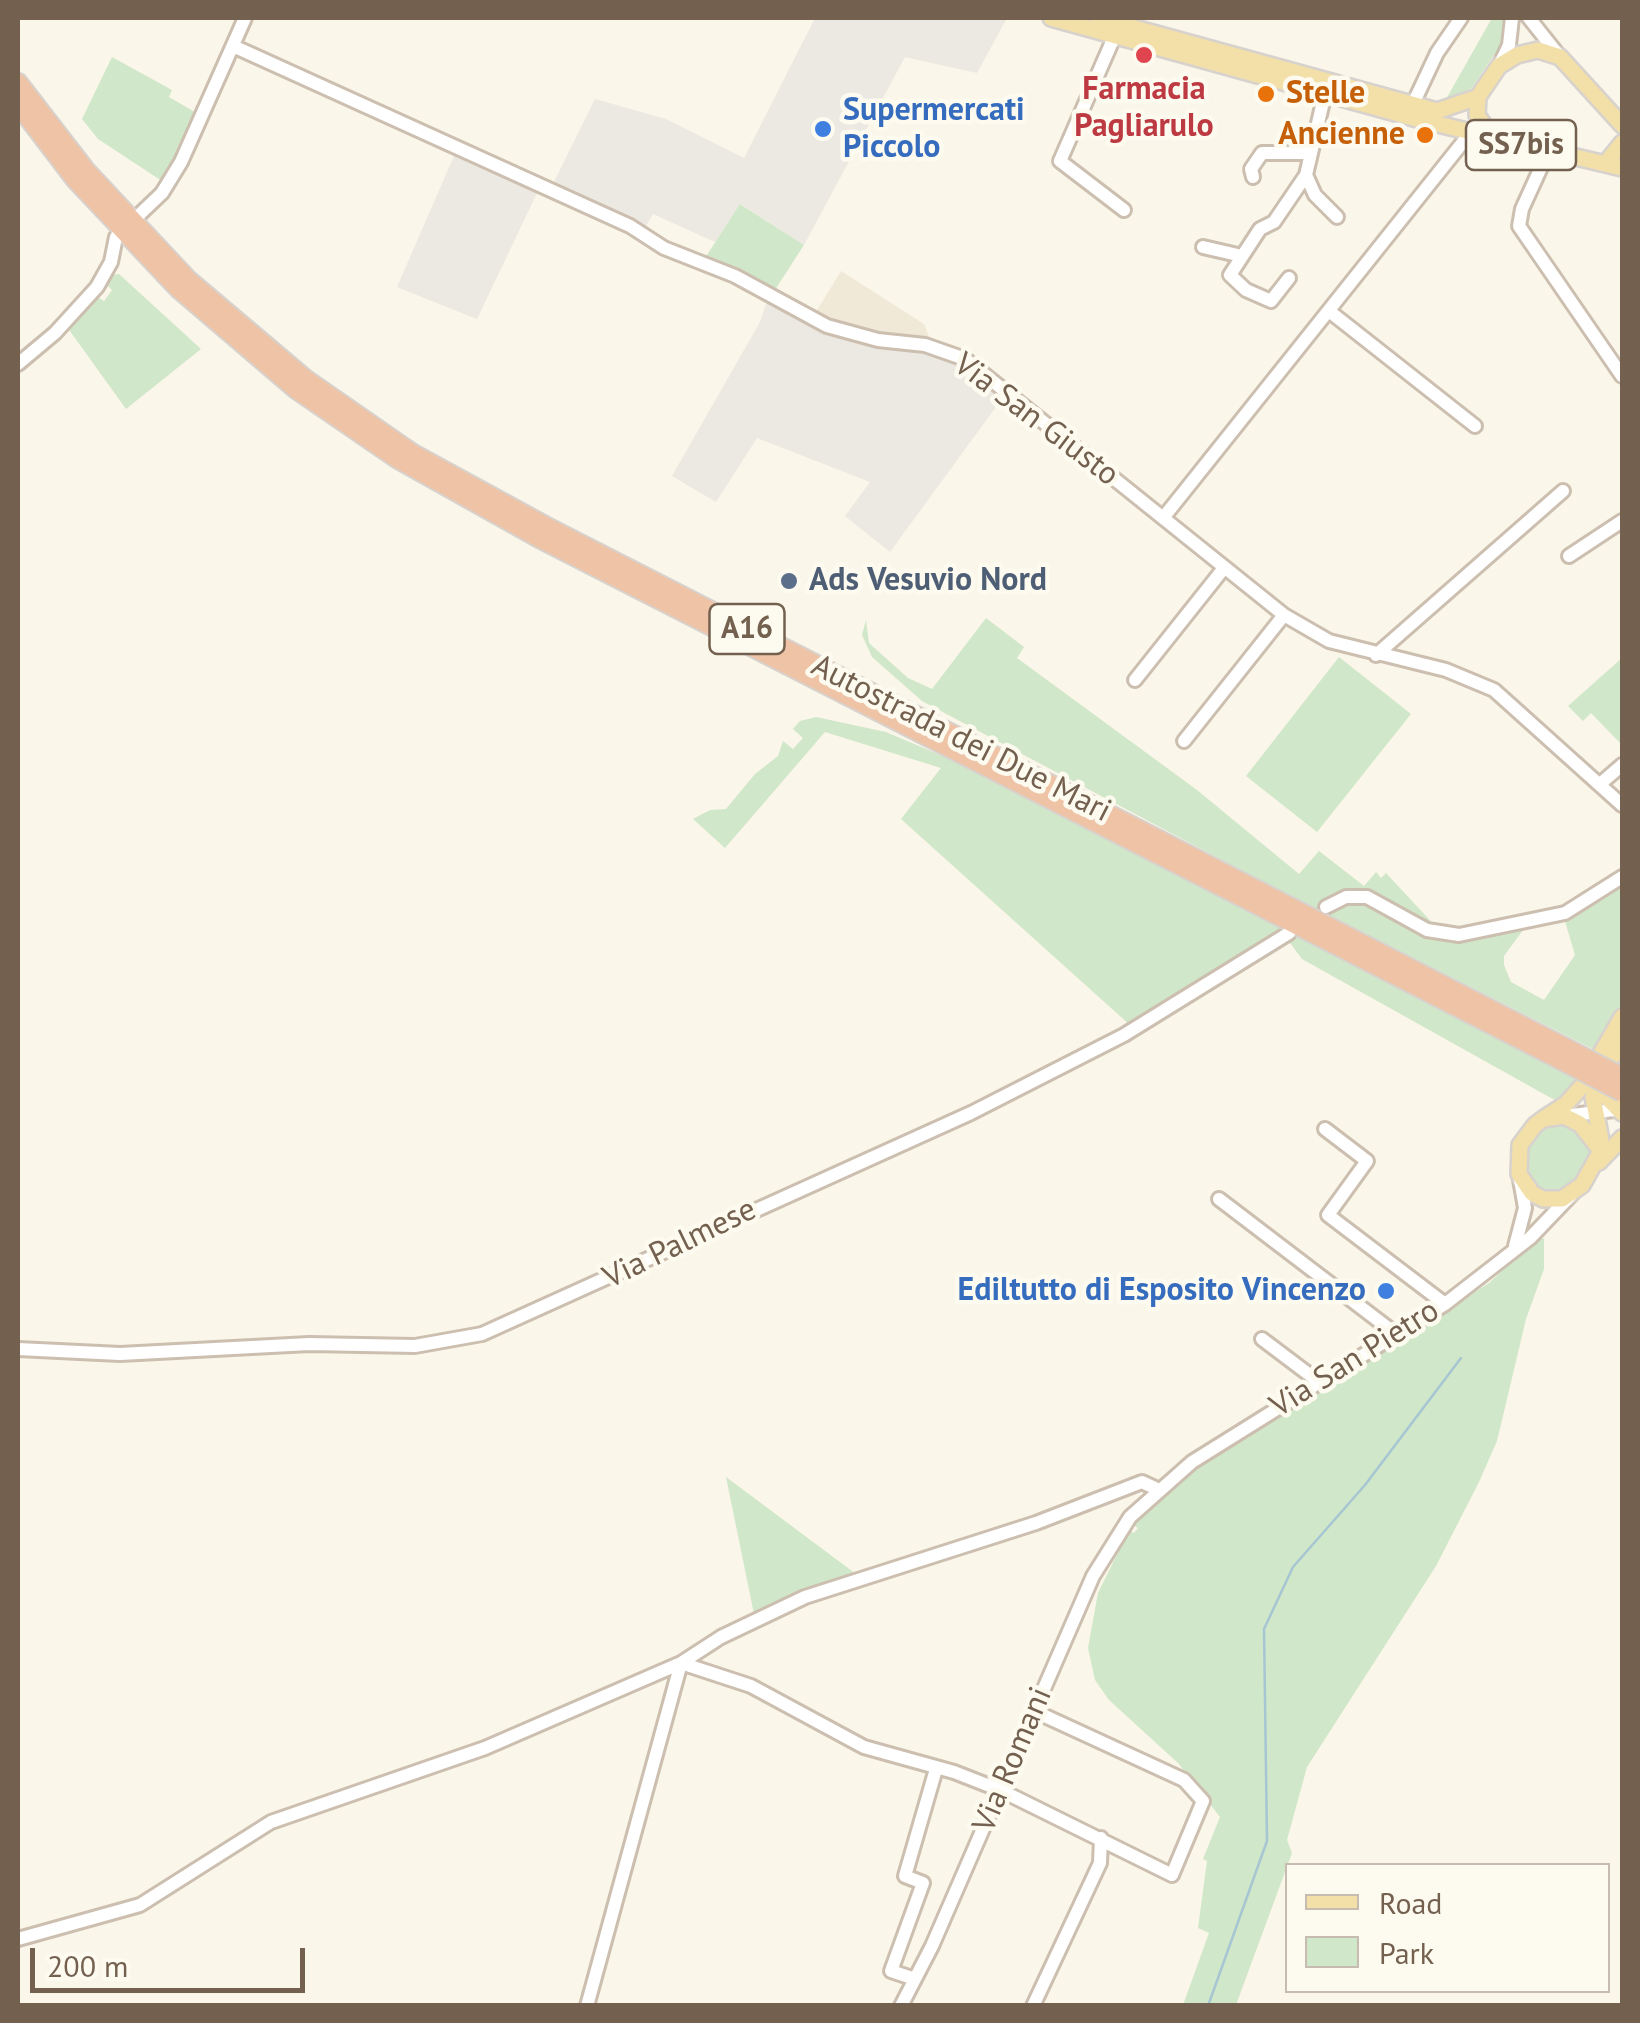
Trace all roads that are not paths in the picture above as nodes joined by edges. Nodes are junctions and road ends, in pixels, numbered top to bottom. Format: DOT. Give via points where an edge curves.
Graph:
graph roads {
  1 [pos="245,18"];
  2 [pos="1051,18"];
  3 [pos="1098,18"];
  4 [pos="1460,18"];
  5 [pos="1512,18"];
  6 [pos="1529,18"];
  7 [pos="1115,35"];
  8 [pos="233,46"];
  9 [pos="1560,57"];
  10 [pos="1499,66"];
  11 [pos="18,83"];
  12 [pos="1325,93"];
  13 [pos="1478,97"];
  14 [pos="18,104"];
  15 [pos="1413,104"];
  16 [pos="1622,126"];
  17 [pos="1471,132"];
  18 [pos="1492,137"];
  19 [pos="1622,144"];
  20 [pos="1548,152"];
  21 [pos="1309,153"];
  22 [pos="1614,166"];
  23 [pos="1306,175"];
  24 [pos="1253,177"];
  25 [pos="1124,210"];
  26 [pos="140,214"];
  27 [pos="1337,218"];
  28 [pos="116,236"];
  29 [pos="1203,247"];
  30 [pos="1242,256"];
  31 [pos="1290,278"];
  32 [pos="1329,311"];
  33 [pos="18,364"];
  34 [pos="1622,376"];
  35 [pos="1475,426"];
  36 [pos="1562,491"];
  37 [pos="1163,518"];
  38 [pos="1622,521"];
  39 [pos="1569,556"];
  40 [pos="1224,568"];
  41 [pos="1284,614"];
  42 [pos="1376,655"];
  43 [pos="1134,680"];
  44 [pos="1184,741"];
  45 [pos="1622,765"];
  46 [pos="1600,784"];
  47 [pos="1622,805"];
  48 [pos="1622,877"];
  49 [pos="1326,907"];
  50 [pos="1288,933"];
  51 [pos="1622,1017"];
  52 [pos="1622,1037"];
  53 [pos="1565,1055"];
  54 [pos="1622,1077"];
  55 [pos="1597,1087"];
  56 [pos="1621,1106"];
  57 [pos="1594,1113"];
  58 [pos="1564,1116"];
  59 [pos="1543,1119"];
  60 [pos="1325,1128"];
  61 [pos="1622,1138"];
  62 [pos="1600,1156"];
  63 [pos="1519,1174"];
  64 [pos="1573,1194"];
  65 [pos="1219,1199"];
  66 [pos="1511,1252"];
  67 [pos="1445,1304"];
  68 [pos="1396,1334"];
  69 [pos="1262,1339"];
  70 [pos="18,1348"];
  71 [pos="1319,1382"];
  72 [pos="1157,1489"];
  73 [pos="1130,1518"];
  74 [pos="681,1663"];
  75 [pos="1034,1710"];
  76 [pos="928,1768"];
  77 [pos="1000,1790"];
  78 [pos="1101,1838"];
  79 [pos="18,1940"];
  80 [pos="915,1980"];
  81 [pos="587,2006"];
  82 [pos="901,2006"];
  83 [pos="1033,2006"];
  1 -- 8 [label="street"];
  2 -- 7 [label="main road, SS7bis"];
  3 -- 15 [label="main road, SS7bis"];
  4 -- 15 [label="street"];
  5 -- 10 [label="street"];
  6 -- 9 [label="street"];
  7 -- 12 [label="main road, SS7bis"];
  7 -- 25 [label="street" via="1060,161"];
  8 -- 26 [label="street" via="181,162"];
  8 -- 37 [label="street, Via San Giusto" via="630,226 827,326 964,359"];
  9 -- 10 [label="main road" via="1538,50"];
  9 -- 16 [label="main road, SS7bis"];
  10 -- 13 [label="main road, SS7bis"];
  11 -- 53 [label="highway, Autostrada dei Due Mari / A16" via="97,184 188,280 304,379 413,454"];
  12 -- 17 [label="main road, SS7bis"];
  12 -- 21 [label="street"];
  13 -- 15 [label="main road, SS7bis" via="1436,111"];
  13 -- 18 [label="main road, SS7bis" via="1477,115"];
  14 -- 53 [label="highway, Autostrada dei Due Mari / A16" via="88,192 191,300 296,389 398,459 524,530"];
  17 -- 18 [label="main road, SS7bis"];
  17 -- 32 [label="street"];
  18 -- 20 [label="main road, SS7bis"];
  19 -- 22 [label="main road, SS7bis"];
  20 -- 22 [label="main road, SS7bis"];
  20 -- 34 [label="street" via="1519,226"];
  21 -- 23 [label="street"];
  21 -- 24 [label="street" via="1262,152"];
  23 -- 27 [label="street"];
  23 -- 30 [label="street"];
  28 -- 33 [label="street" via="97,287"];
  29 -- 30 [label="street"];
  30 -- 31 [label="street" via="1230,275 1246,290 1274,301"];
  32 -- 35 [label="street"];
  32 -- 37 [label="street"];
  36 -- 42 [label="street"];
  37 -- 40 [label="street, Via San Giusto"];
  38 -- 39 [label="street"];
  40 -- 41 [label="street, Via San Giusto"];
  40 -- 43 [label="street"];
  41 -- 42 [label="street, Via San Giusto" via="1329,641"];
  41 -- 44 [label="street"];
  42 -- 46 [label="street, Via San Giusto" via="1446,670 1494,690"];
  45 -- 46 [label="street"];
  46 -- 47 [label="street, Via San Giusto"];
  48 -- 49 [label="street" via="1566,913 1458,934 1427,930 1367,897"];
  50 -- 70 [label="street, Via Palmese" via="1124,1035 972,1113 482,1334 414,1346 120,1354"];
  51 -- 59 [label="main road" via="1583,1085"];
  52 -- 55 [label="main road"];
  53 -- 54 [label="highway, Autostrada dei Due Mari / A16, bridge"];
  53 -- 56 [label="highway, Autostrada dei Due Mari / A16, bridge"];
  55 -- 56 [label="main road"];
  55 -- 57 [label="main road"];
  56 -- 57 [label="street"];
  57 -- 58 [label="street"];
  57 -- 62 [label="main road"];
  58 -- 59 [label="main road"];
  58 -- 62 [label="main road" via="1588,1130"];
  59 -- 63 [label="main road" via="1520,1146"];
  60 -- 67 [label="street" via="1367,1161 1328,1214"];
  61 -- 62 [label="main road"];
  62 -- 64 [label="main road"];
  63 -- 64 [label="main road" via="1543,1199"];
  63 -- 66 [label="street" via="1525,1208"];
  64 -- 66 [label="street, Via San Pietro"];
  65 -- 68 [label="street"];
  66 -- 67 [label="street, Via San Pietro"];
  67 -- 68 [label="street, Via San Pietro"];
  68 -- 71 [label="street, Via San Pietro"];
  69 -- 71 [label="street"];
  71 -- 72 [label="street, Via San Pietro"];
  72 -- 73 [label="street, Via San Pietro"];
  72 -- 74 [label="street" via="1142,1482 805,1597"];
  73 -- 75 [label="street, Via Romani" via="1093,1576"];
  74 -- 76 [label="street" via="752,1686 864,1747"];
  74 -- 79 [label="street" via="434,1769 271,1822 140,1905"];
  74 -- 81 [label="street"];
  75 -- 77 [label="street, Via Romani"];
  75 -- 78 [label="street" via="1184,1780 1203,1802 1172,1875"];
  76 -- 77 [label="street"];
  76 -- 80 [label="street" via="904,1876 923,1883 891,1971"];
  77 -- 78 [label="street"];
  77 -- 80 [label="street, Via Romani"];
  78 -- 83 [label="street" via="1100,1863"];
  80 -- 82 [label="street, Via Romani"];
}
